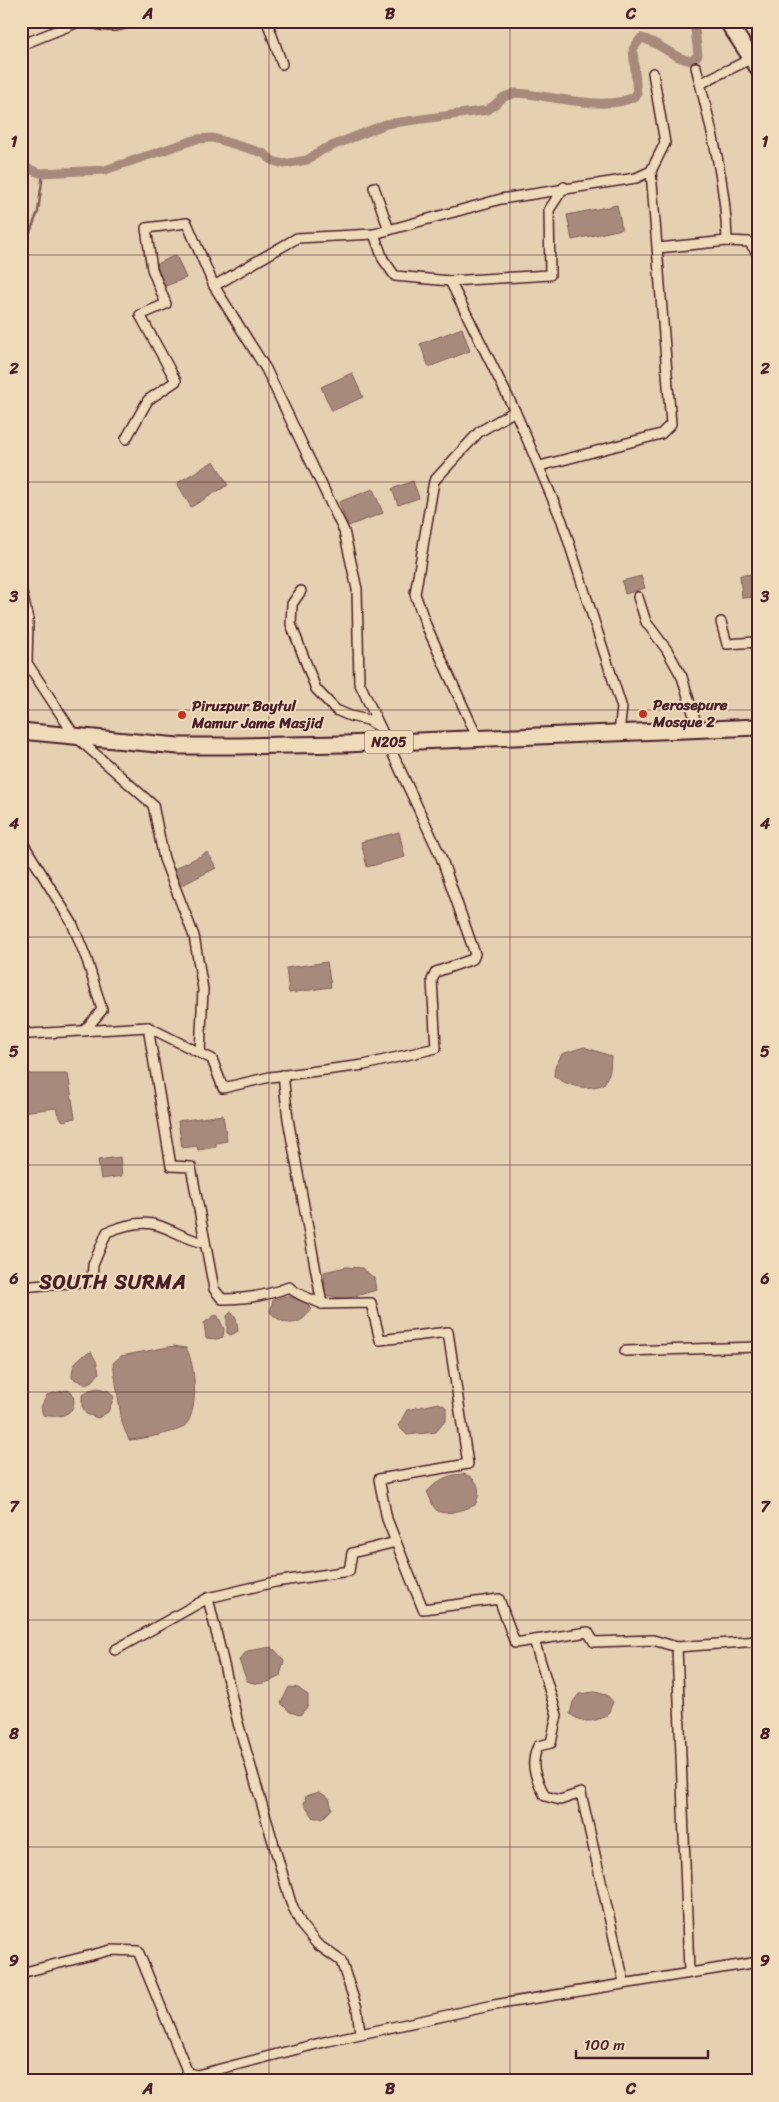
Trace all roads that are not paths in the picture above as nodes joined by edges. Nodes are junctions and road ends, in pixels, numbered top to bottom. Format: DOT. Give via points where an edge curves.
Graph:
graph roads {
  1 [pos="82,21"];
  2 [pos="131,21"];
  3 [pos="267,21"];
  4 [pos="727,21"];
  5 [pos="21,45"];
  6 [pos="755,63"];
  7 [pos="282,64"];
  8 [pos="696,67"];
  9 [pos="653,73"];
  10 [pos="700,84"];
  11 [pos="651,171"];
  12 [pos="374,187"];
  13 [pos="564,187"];
  14 [pos="389,230"];
  15 [pos="374,234"];
  16 [pos="728,241"];
  17 [pos="658,248"];
  18 [pos="758,254"];
  19 [pos="450,281"];
  20 [pos="214,286"];
  21 [pos="515,411"];
  22 [pos="126,439"];
  23 [pos="540,466"];
  24 [pos="21,588"];
  25 [pos="300,591"];
  26 [pos="638,597"];
  27 [pos="721,622"];
  28 [pos="758,651"];
  29 [pos="26,663"];
  30 [pos="21,677"];
  31 [pos="380,727"];
  32 [pos="758,727"];
  33 [pos="698,729"];
  34 [pos="21,731"];
  35 [pos="620,731"];
  36 [pos="75,736"];
  37 [pos="478,739"];
  38 [pos="388,742"];
  39 [pos="21,840"];
  40 [pos="148,1027"];
  41 [pos="21,1028"];
  42 [pos="84,1031"];
  43 [pos="200,1053"];
  44 [pos="283,1075"];
  45 [pos="205,1243"];
  46 [pos="21,1287"];
  47 [pos="322,1304"];
  48 [pos="758,1347"];
  49 [pos="625,1351"];
  50 [pos="396,1542"];
  51 [pos="208,1598"];
  52 [pos="534,1640"];
  53 [pos="758,1641"];
  54 [pos="677,1648"];
  55 [pos="114,1650"];
  56 [pos="758,1962"];
  57 [pos="690,1972"];
  58 [pos="21,1973"];
  59 [pos="624,1982"];
  60 [pos="360,2034"];
  1 -- 2 [label="street" via="109,27"];
  1 -- 5 [label="street"];
  3 -- 7 [label="street"];
  4 -- 6 [label="highway"];
  6 -- 10 [label="street" via="710,77"];
  8 -- 10 [label="street"];
  9 -- 11 [label="street" via="665,143"];
  10 -- 16 [label="street" via="715,146"];
  11 -- 13 [label="street" via="636,178"];
  11 -- 17 [label="street"];
  12 -- 14 [label="street"];
  13 -- 14 [label="street" via="501,199"];
  13 -- 19 [label="street" via="549,210 550,275"];
  14 -- 15 [label="street"];
  15 -- 19 [label="street" via="383,259 395,276"];
  15 -- 20 [label="street" via="297,238"];
  16 -- 17 [label="street"];
  16 -- 18 [label="street" via="749,242"];
  17 -- 23 [label="street" via="671,424 661,434"];
  19 -- 21 [label="street"];
  20 -- 22 [label="street" via="187,223 146,228 152,269 166,304 140,315 176,381 148,400"];
  20 -- 31 [label="street" via="266,369 344,531 358,589 359,682"];
  21 -- 23 [label="street"];
  21 -- 37 [label="street" via="479,432 434,482 415,594"];
  23 -- 35 [label="street" via="562,521 622,708"];
  24 -- 29 [label="street" via="28,619"];
  25 -- 31 [label="street" via="292,604 291,624 316,688 336,710"];
  26 -- 33 [label="street" via="646,622 668,650 682,678"];
  27 -- 28 [label="street" via="728,644 756,642"];
  29 -- 30 [label="street"];
  29 -- 36 [label="street"];
  31 -- 38 [label="street"];
  32 -- 33 [label="highway, N205"];
  33 -- 35 [label="highway, N205"];
  34 -- 36 [label="highway, N205"];
  35 -- 37 [label="highway, N205"];
  36 -- 38 [label="highway, N205" via="178,746"];
  36 -- 43 [label="street" via="153,805 164,859 194,936 202,989"];
  37 -- 38 [label="highway, N205"];
  38 -- 44 [label="street" via="442,857 475,954 473,959 436,972 432,980 436,1048 364,1065"];
  39 -- 42 [label="street" via="72,923 87,960 102,1010"];
  40 -- 42 [label="street"];
  40 -- 43 [label="street"];
  40 -- 45 [label="street" via="171,1166 191,1168"];
  41 -- 42 [label="street" via="29,1034"];
  43 -- 44 [label="street" via="212,1059 223,1088"];
  44 -- 47 [label="street"];
  45 -- 46 [label="street" via="190,1240 156,1224 120,1227 107,1232 93,1265 92,1281"];
  45 -- 47 [label="street" via="214,1288 222,1299 270,1295 289,1287 296,1295"];
  47 -- 50 [label="street" via="371,1303 380,1340 448,1332 468,1464 379,1479 387,1519"];
  48 -- 49 [label="street"];
  50 -- 51 [label="street" via="352,1553 349,1571 275,1582"];
  50 -- 52 [label="street" via="423,1609 499,1599 515,1643"];
  51 -- 55 [label="street"];
  51 -- 60 [label="street" via="238,1724 291,1903 302,1926 317,1944 341,1961 357,2008"];
  52 -- 54 [label="street" via="588,1632 594,1642 653,1640"];
  52 -- 59 [label="street" via="557,1715 551,1742 538,1746 533,1757 533,1769 545,1796 560,1800 581,1793"];
  53 -- 54 [label="street"];
  54 -- 57 [label="street"];
  56 -- 57 [label="street"];
  57 -- 59 [label="street"];
  58 -- 60 [label="street" via="111,1950 138,1951 188,2073 197,2075"];
  59 -- 60 [label="street" via="494,2005"];
}
